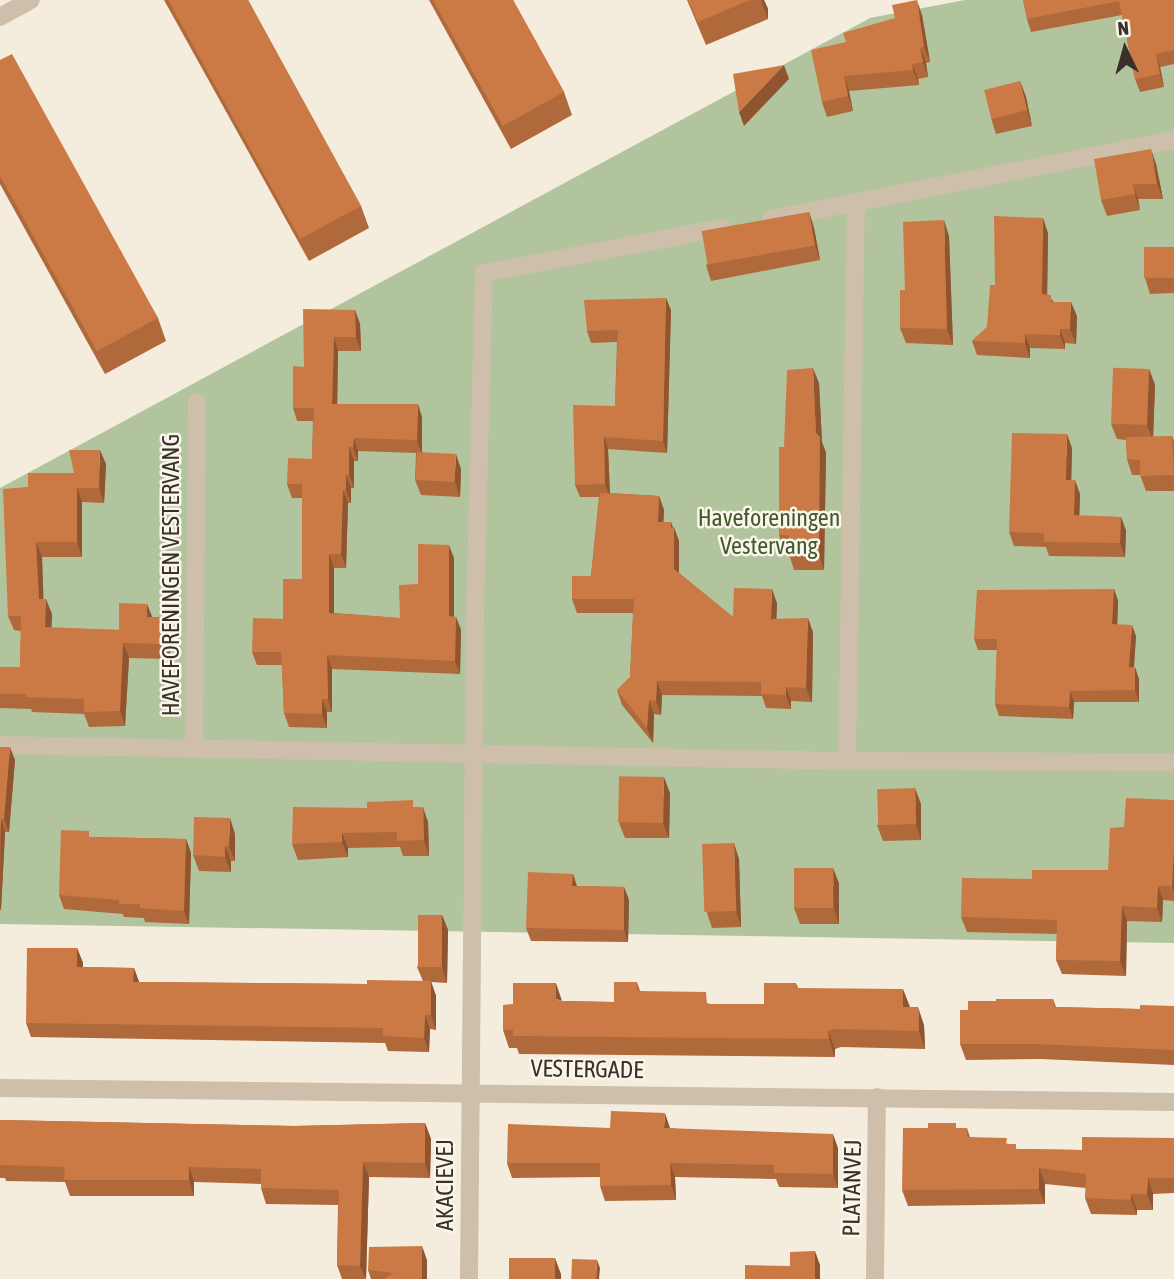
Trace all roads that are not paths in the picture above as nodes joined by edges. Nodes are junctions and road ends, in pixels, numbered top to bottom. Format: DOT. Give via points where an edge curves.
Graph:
graph roads {
  1 [pos="31,0"];
  2 [pos="0,17"];
  3 [pos="1174,140"];
  4 [pos="856,203"];
  5 [pos="197,402"];
  6 [pos="0,745"];
  7 [pos="194,748"];
  8 [pos="474,755"];
  9 [pos="847,761"];
  10 [pos="1174,762"];
  11 [pos="0,1088"];
  12 [pos="470,1092"];
  13 [pos="877,1097"];
  14 [pos="1174,1102"];
  15 [pos="469,1279"];
  16 [pos="875,1279"];
  1 -- 2 [label="street"];
  3 -- 4 [label="street"];
  4 -- 8 [label="street" via="484,273"];
  4 -- 9 [label="street"];
  5 -- 7 [label="street, HAVEFORENINGEN VESTERVANG"];
  6 -- 7 [label="street, HAVEFORENINGEN VESTERVANG"];
  7 -- 8 [label="street, HAVEFORENINGEN VESTERVANG"];
  8 -- 9 [label="street, HAVEFORENINGEN VESTERVANG"];
  8 -- 12 [label="street"];
  9 -- 10 [label="street, HAVEFORENINGEN VESTERVANG"];
  11 -- 12 [label="street, VESTERGADE"];
  12 -- 13 [label="street, VESTERGADE"];
  12 -- 15 [label="street, AKACIEVEJ"];
  13 -- 14 [label="street, VESTERGADE"];
  13 -- 16 [label="street, PLATANVEJ"];
}
